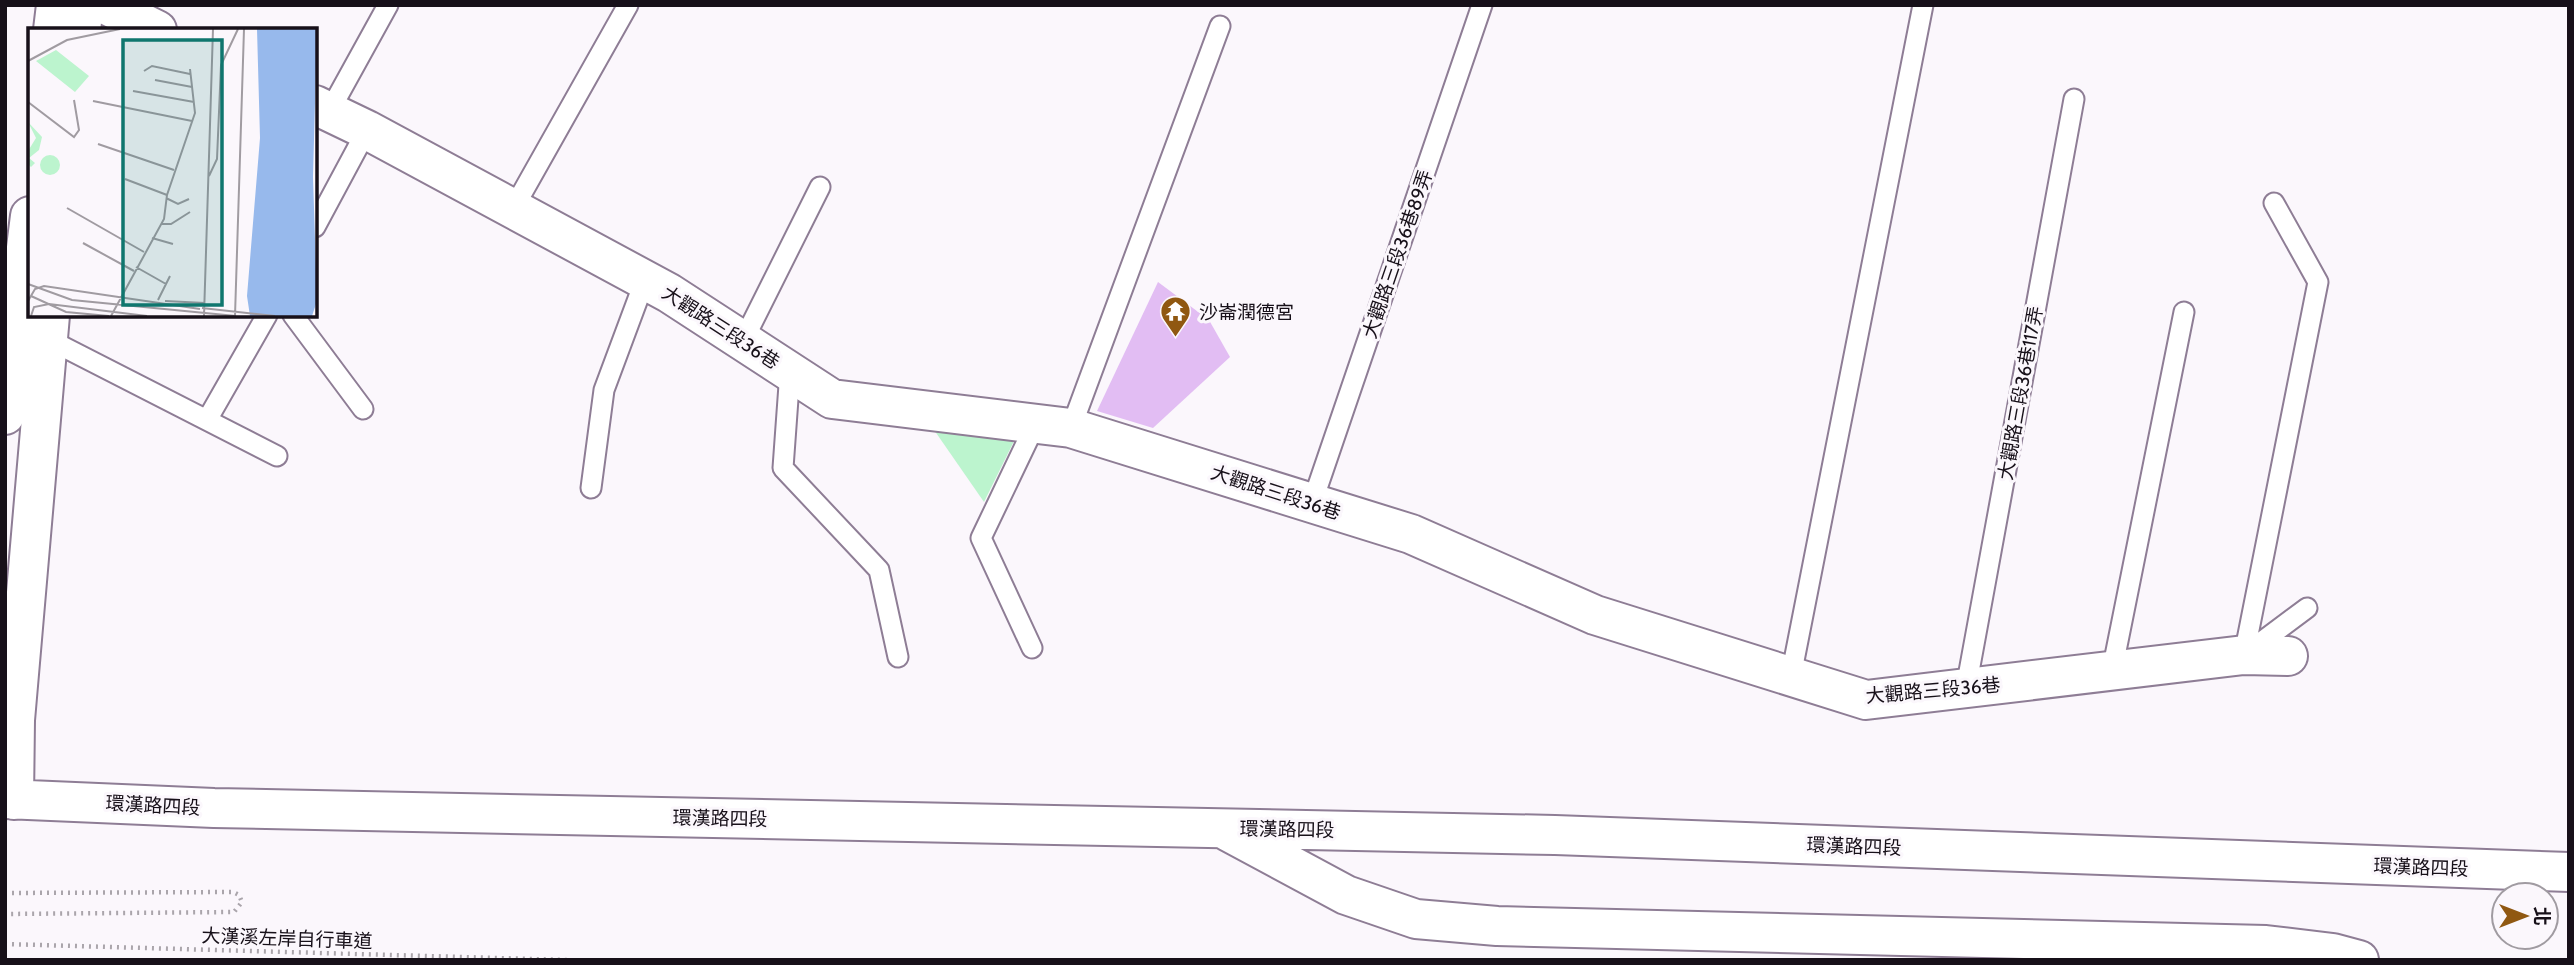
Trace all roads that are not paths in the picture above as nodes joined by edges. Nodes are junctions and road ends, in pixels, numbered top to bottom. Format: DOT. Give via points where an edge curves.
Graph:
graph roads {
  1 [pos="56,5"];
  2 [pos="84,5"];
  3 [pos="106,5"];
  4 [pos="388,5"];
  5 [pos="628,5"];
  6 [pos="1482,5"];
  7 [pos="1923,5"];
  8 [pos="1220,26"];
  9 [pos="53,28"];
  10 [pos="81,28"];
  11 [pos="153,28"];
  12 [pos="2074,99"];
  13 [pos="322,109"];
  14 [pos="367,130"];
  15 [pos="820,187"];
  16 [pos="2274,203"];
  17 [pos="513,209"];
  18 [pos="317,223"];
  19 [pos="28,232"];
  20 [pos="645,280"];
  21 [pos="2184,312"];
  22 [pos="266,317"];
  23 [pos="294,317"];
  24 [pos="49,327"];
  25 [pos="743,341"];
  26 [pos="790,371"];
  27 [pos="363,409"];
  28 [pos="5,415"];
  29 [pos="207,420"];
  30 [pos="1054,425"];
  31 [pos="277,456"];
  32 [pos="35,480"];
  33 [pos="592,488"];
  34 [pos="1312,503"];
  35 [pos="5,519"];
  36 [pos="2307,608"];
  37 [pos="1032,648"];
  38 [pos="2244,655"];
  39 [pos="898,656"];
  40 [pos="2288,656"];
  41 [pos="2112,671"];
  42 [pos="1791,676"];
  43 [pos="1966,688"];
  44 [pos="9,800"];
  45 [pos="1222,828"];
  46 [pos="2569,872"];
  47 [pos="2359,960"];
  1 -- 9 [label="street"];
  2 -- 10 [label="street"];
  3 -- 11 [label="street"];
  4 -- 13 [label="lane"];
  5 -- 17 [label="lane"];
  6 -- 34 [label="lane, 大觀路三段36巷89弄"];
  7 -- 42 [label="lane"];
  8 -- 30 [label="lane"];
  12 -- 43 [label="lane, 大觀路三段36巷117弄"];
  13 -- 14 [label="street, 大觀路三段36巷"];
  14 -- 17 [label="street, 大觀路三段36巷"];
  14 -- 18 [label="lane"];
  15 -- 25 [label="lane"];
  16 -- 38 [label="lane" via="2318,282"];
  17 -- 20 [label="street, 大觀路三段36巷"];
  19 -- 28 [label="street"];
  20 -- 25 [label="street, 大觀路三段36巷"];
  20 -- 33 [label="lane" via="604,390"];
  21 -- 41 [label="lane"];
  22 -- 29 [label="lane"];
  23 -- 27 [label="lane"];
  24 -- 29 [label="lane"];
  24 -- 32 [label="street"];
  25 -- 26 [label="street, 大觀路三段36巷"];
  26 -- 30 [label="street, 大觀路三段36巷" via="832,399"];
  26 -- 39 [label="lane" via="783,468 878,570"];
  29 -- 31 [label="lane"];
  30 -- 34 [label="street, 大觀路三段36巷"];
  30 -- 37 [label="lane" via="981,538"];
  32 -- 35 [label="street" via="24,519"];
  32 -- 44 [label="street"];
  34 -- 42 [label="street, 大觀路三段36巷" via="1410,534 1595,615"];
  36 -- 38 [label="lane"];
  38 -- 40 [label="street, 大觀路三段36巷"];
  38 -- 41 [label="street, 大觀路三段36巷"];
  41 -- 43 [label="street, 大觀路三段36巷"];
  42 -- 43 [label="street, 大觀路三段36巷" via="1866,700"];
  44 -- 45 [label="street, 環漢路四段"];
  45 -- 46 [label="street, 環漢路四段" via="1555,835"];
  45 -- 47 [label="street" via="1346,895 1416,919 1497,926 2266,945"];
}
